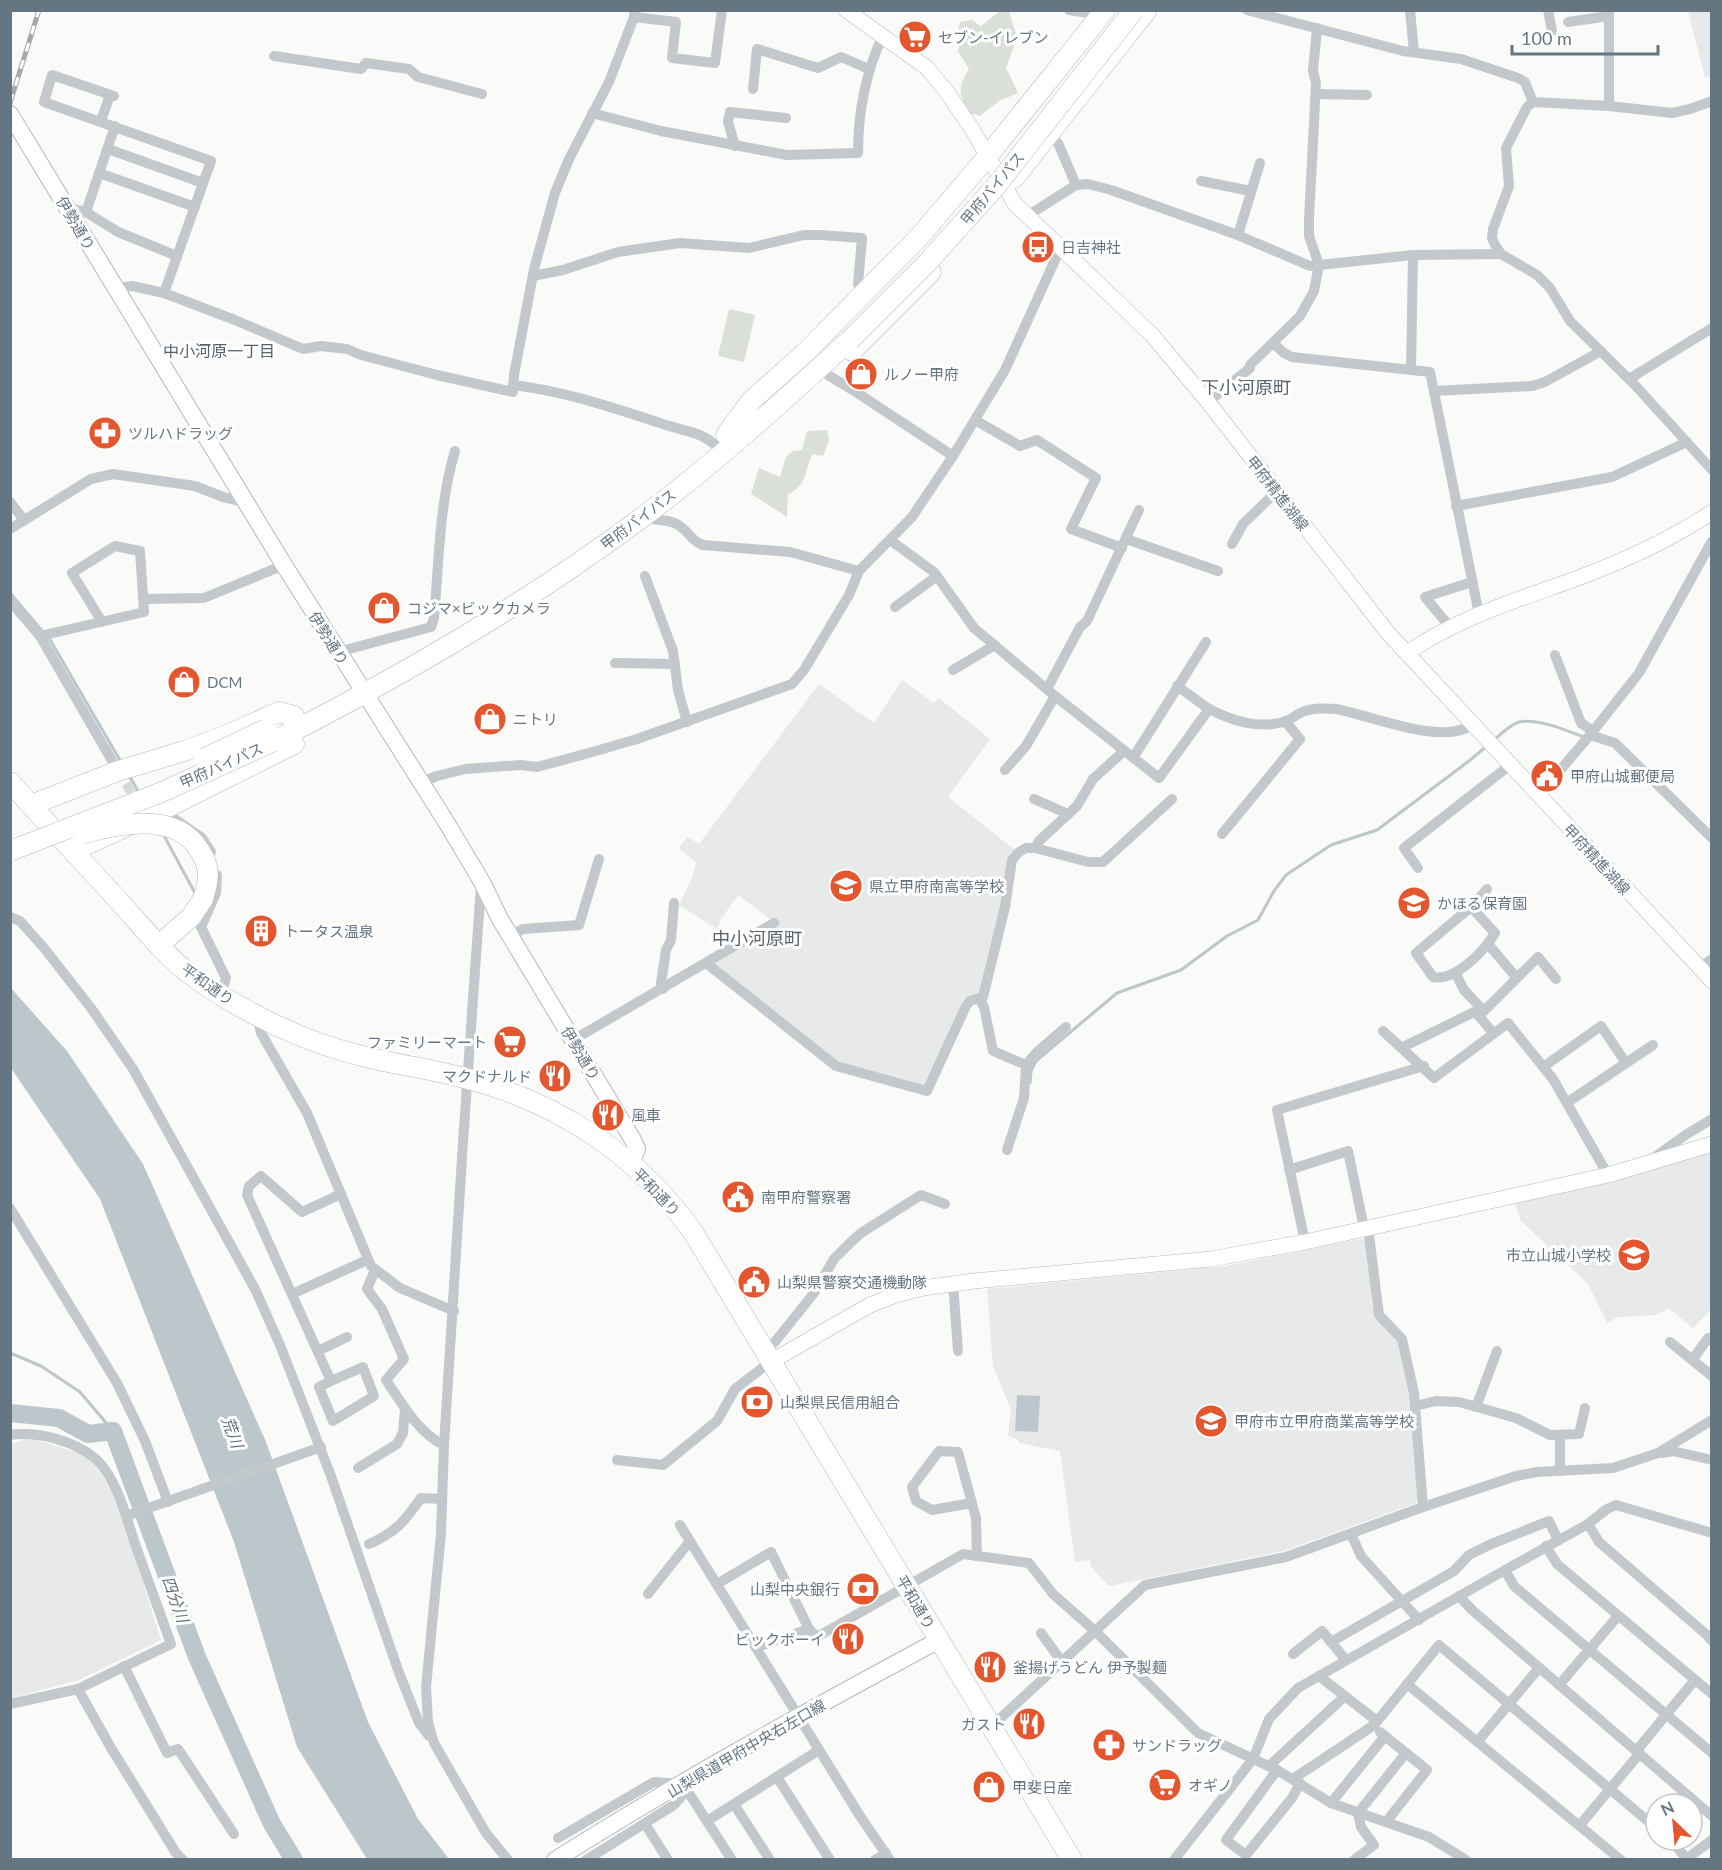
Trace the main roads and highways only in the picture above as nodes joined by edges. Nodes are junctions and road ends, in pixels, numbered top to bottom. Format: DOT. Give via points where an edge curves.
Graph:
graph roads {
  1 [pos="1134,10"];
  2 [pos="1147,11"];
  3 [pos="1108,12"];
  4 [pos="10,114"];
  5 [pos="846,336"];
  6 [pos="746,435"];
  7 [pos="720,440"];
  8 [pos="359,693"];
  9 [pos="294,716"];
  10 [pos="269,736"];
  11 [pos="10,782"];
  12 [pos="31,805"];
  13 [pos="10,836"];
  14 [pos="73,850"];
  15 [pos="10,851"];
  16 [pos="10,858"];
  17 [pos="159,945"];
  18 [pos="631,1164"];
  19 [pos="939,1640"];
  20 [pos="555,1860"];
  21 [pos="1072,1860"];
  1 -- 5 [label="highway, 甲府バイパス, bridge" via="997,185 927,263"];
  2 -- 6 [label="highway" via="1006,188 933,270 828,375 776,420"];
  3 -- 5 [label="highway, 甲府バイパス" via="983,181"];
  3 -- 7 [label="highway" via="920,236 807,351 751,401"];
  4 -- 8 [label="main road, 伊勢通り" via="338,652"];
  5 -- 6 [label="highway, 甲府バイパス"];
  5 -- 7 [label="highway, 甲府バイパス"];
  6 -- 8 [label="highway, 甲府バイパス" via="570,570 457,641"];
  7 -- 8 [label="highway, 甲府バイパス" via="576,550"];
  8 -- 9 [label="highway, 甲府バイパス"];
  8 -- 10 [label="highway, 甲府バイパス"];
  8 -- 14 [label="highway" via="348,715 162,810"];
  8 -- 18 [label="main road, 伊勢通り" via="421,782 482,882 637,1149"];
  9 -- 10 [label="highway, 甲府バイパス"];
  9 -- 12 [label="highway" via="279,712 225,736"];
  10 -- 13 [label="highway, 甲府バイパス, bridge"];
  10 -- 15 [label="highway, 甲府バイパス, bridge" via="162,792"];
  11 -- 12 [label="highway, 平和通り"];
  12 -- 14 [label="highway, 平和通り"];
  14 -- 17 [label="highway, 平和通り"];
  16 -- 17 [label="highway, bridge" via="95,830 145,824 171,827 191,838 208,865 209,882 191,917"];
  17 -- 18 [label="highway, 平和通り" via="186,971 257,1016 331,1047 519,1095 581,1126"];
  18 -- 19 [label="highway, 平和通り" via="678,1211 772,1353"];
  19 -- 20 [label="main road, 山梨県道甲府中央右左口線" via="800,1716"];
  19 -- 21 [label="highway, 平和通り"];
}
